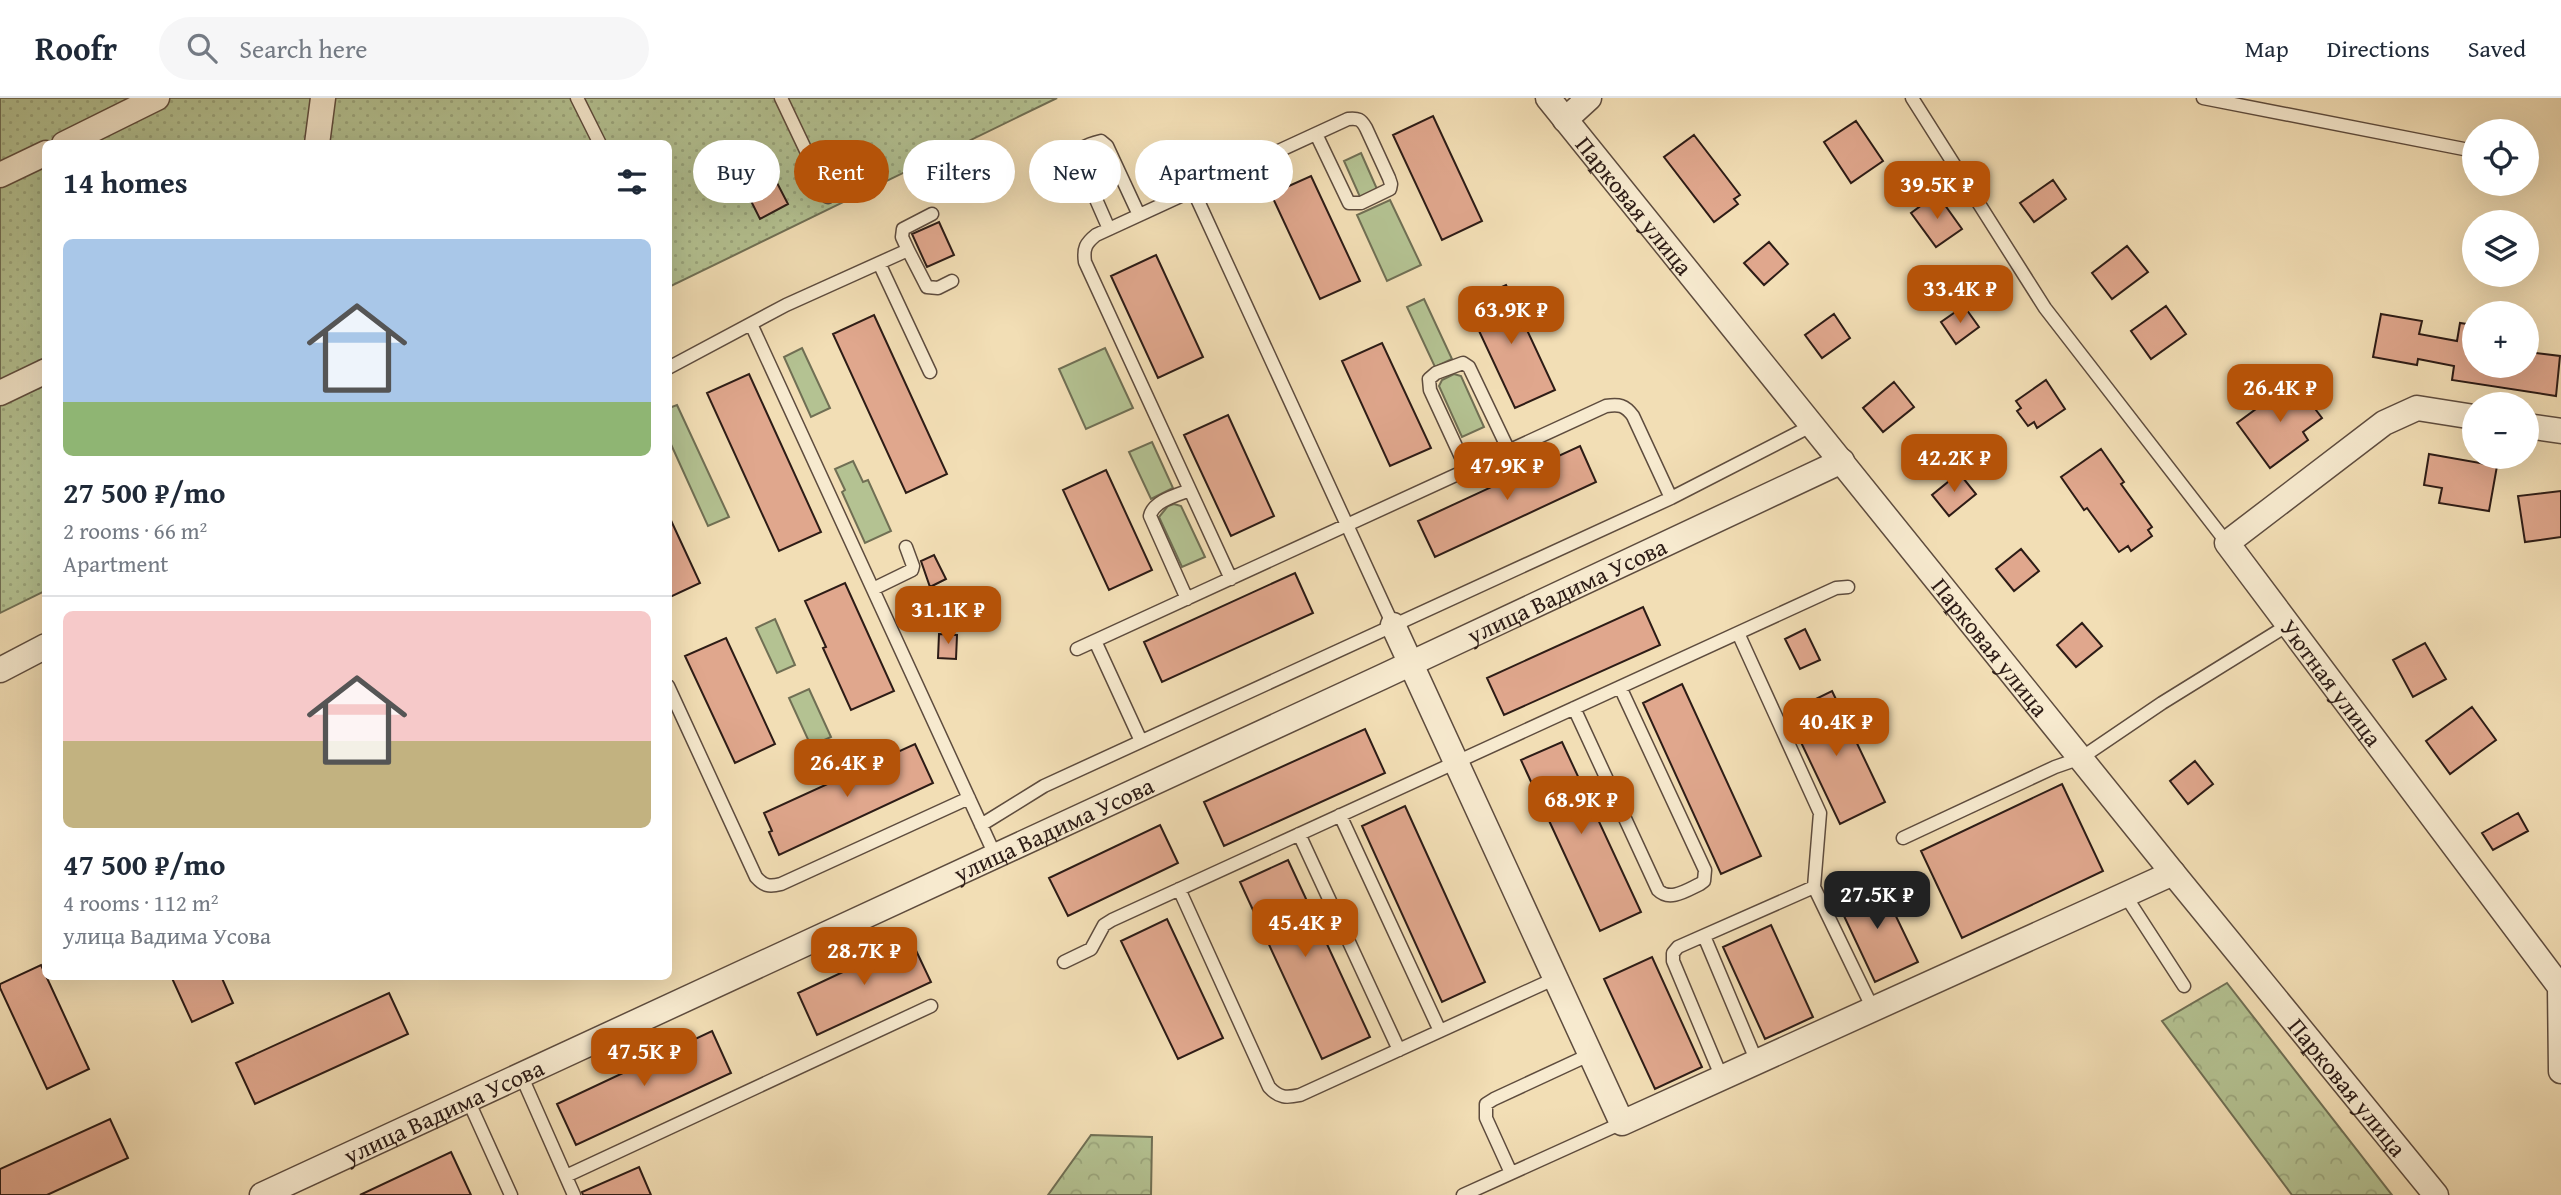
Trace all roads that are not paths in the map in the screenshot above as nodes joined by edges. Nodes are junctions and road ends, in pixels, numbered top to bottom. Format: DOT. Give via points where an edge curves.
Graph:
graph roads {
  1 [pos="157,98"];
  2 [pos="323,98"];
  3 [pos="577,98"];
  4 [pos="781,98"];
  5 [pos="1548,98"];
  6 [pos="1589,98"];
  7 [pos="1912,98"];
  8 [pos="2203,98"];
  9 [pos="1565,120"];
  10 [pos="1316,134"];
  11 [pos="72,140"];
  12 [pos="318,140"];
  13 [pos="598,140"];
  14 [pos="801,140"];
  15 [pos="1293,144"];
  16 [pos="2462,149"];
  17 [pos="42,155"];
  18 [pos="0,175"];
  19 [pos="1165,203"];
  20 [pos="1199,203"];
  21 [pos="932,215"];
  22 [pos="1139,215"];
  23 [pos="1109,229"];
  24 [pos="908,250"];
  25 [pos="879,263"];
  26 [pos="952,281"];
  27 [pos="751,324"];
  28 [pos="672,367"];
  29 [pos="930,372"];
  30 [pos="42,373"];
  31 [pos="0,393"];
  32 [pos="2462,415"];
  33 [pos="1813,425"];
  34 [pos="2539,428"];
  35 [pos="2561,431"];
  36 [pos="1509,451"];
  37 [pos="1842,461"];
  38 [pos="1467,470"];
  39 [pos="1190,489"];
  40 [pos="1671,498"];
  41 [pos="1347,525"];
  42 [pos="2227,543"];
  43 [pos="906,547"];
  44 [pos="1231,579"];
  45 [pos="1848,587"];
  46 [pos="873,589"];
  47 [pos="1187,598"];
  48 [pos="1393,625"];
  49 [pos="2288,625"];
  50 [pos="1738,633"];
  51 [pos="1095,641"];
  52 [pos="42,648"];
  53 [pos="1077,649"];
  54 [pos="1411,663"];
  55 [pos="0,670"];
  56 [pos="1620,687"];
  57 [pos="672,695"];
  58 [pos="1574,708"];
  59 [pos="1141,741"];
  60 [pos="2081,758"];
  61 [pos="1456,762"];
  62 [pos="969,798"];
  63 [pos="1340,815"];
  64 [pos="981,825"];
  65 [pos="1299,834"];
  66 [pos="1903,838"];
  67 [pos="995,855"];
  68 [pos="2173,873"];
  69 [pos="1814,887"];
  70 [pos="1179,889"];
  71 [pos="2125,895"];
  72 [pos="1704,936"];
  73 [pos="1064,962"];
  74 [pos="1556,978"];
  75 [pos="2185,986"];
  76 [pos="931,1006"];
  77 [pos="1873,1009"];
  78 [pos="1440,1031"];
  79 [pos="1399,1050"];
  80 [pos="1591,1054"];
  81 [pos="1757,1062"];
  82 [pos="2561,1071"];
  83 [pos="521,1075"];
  84 [pos="1722,1078"];
  85 [pos="468,1100"];
  86 [pos="1622,1123"];
  87 [pos="1511,1173"];
  88 [pos="566,1176"];
  89 [pos="262,1195"];
  90 [pos="511,1195"];
  91 [pos="574,1195"];
  92 [pos="1463,1195"];
  93 [pos="2436,1195"];
  1 -- 11 [label="street"];
  2 -- 12 [label="street"];
  3 -- 13 [label="lane"];
  4 -- 14 [label="lane"];
  5 -- 9 [label="street, Парковая улица"];
  6 -- 9 [label="street"];
  7 -- 42 [label="lane" via="2045,308"];
  8 -- 16 [label="lane"];
  9 -- 33 [label="street, Парковая улица"];
  10 -- 10 [label="lane" via="1348,119 1363,121 1390,189 1361,203 1349,203"];
  10 -- 15 [label="lane"];
  17 -- 18 [label="street"];
  19 -- 22 [label="lane"];
  20 -- 41 [label="lane"];
  21 -- 24 [label="lane" via="903,229"];
  22 -- 23 [label="lane"];
  22 -- 23 [label="lane" via="1107,146 1101,141 1081,148 1077,156"];
  23 -- 39 [label="lane" via="1086,243 1085,262"];
  24 -- 25 [label="lane"];
  24 -- 26 [label="lane" via="927,287 938,288"];
  25 -- 27 [label="lane"];
  25 -- 29 [label="lane"];
  27 -- 28 [label="lane"];
  27 -- 46 [label="lane"];
  30 -- 31 [label="street"];
  32 -- 42 [label="street" via="2417,408 2384,423"];
  33 -- 37 [label="street, Парковая улица"];
  33 -- 40 [label="lane"];
  34 -- 35 [label="street"];
  36 -- 38 [label="lane"];
  36 -- 38 [label="lane" via="1469,367 1462,363 1436,373 1429,379 1430,390"];
  36 -- 40 [label="lane" via="1618,404 1633,416"];
  37 -- 54 [label="street, улица Вадима Усова"];
  37 -- 60 [label="street, Парковая улица"];
  38 -- 41 [label="lane"];
  39 -- 44 [label="lane"];
  39 -- 47 [label="lane" via="1158,504 1150,516"];
  40 -- 48 [label="lane"];
  41 -- 44 [label="lane"];
  41 -- 48 [label="lane"];
  42 -- 49 [label="street, Уютная улица"];
  43 -- 46 [label="lane" via="912,570"];
  44 -- 47 [label="lane"];
  45 -- 50 [label="lane" via="1836,588"];
  46 -- 62 [label="lane"];
  47 -- 51 [label="lane"];
  48 -- 54 [label="street"];
  48 -- 59 [label="lane"];
  49 -- 60 [label="lane"];
  49 -- 82 [label="street, Уютная улица" via="2560,987"];
  50 -- 56 [label="lane"];
  50 -- 69 [label="lane" via="1820,813"];
  51 -- 53 [label="lane"];
  51 -- 59 [label="lane"];
  52 -- 55 [label="street"];
  54 -- 61 [label="street"];
  54 -- 67 [label="street, улица Вадима Усова"];
  56 -- 58 [label="lane"];
  56 -- 58 [label="lane" via="1705,870 1700,884 1668,896 1658,890"];
  57 -- 62 [label="lane" via="762,884 781,884"];
  58 -- 61 [label="lane"];
  59 -- 64 [label="lane" via="1044,786"];
  60 -- 66 [label="lane"];
  60 -- 68 [label="street, Парковая улица"];
  61 -- 63 [label="lane"];
  61 -- 74 [label="street"];
  62 -- 64 [label="lane"];
  63 -- 65 [label="lane"];
  63 -- 78 [label="lane"];
  64 -- 67 [label="lane"];
  65 -- 70 [label="lane"];
  65 -- 79 [label="lane"];
  67 -- 83 [label="street, улица Вадима Усова"];
  68 -- 71 [label="street"];
  68 -- 93 [label="street, Парковая улица"];
  69 -- 72 [label="lane"];
  69 -- 77 [label="lane"];
  70 -- 73 [label="lane" via="1104,925 1091,949"];
  70 -- 79 [label="lane" via="1276,1094 1286,1098 1300,1095"];
  71 -- 75 [label="lane"];
  71 -- 77 [label="street"];
  72 -- 81 [label="lane"];
  72 -- 84 [label="lane" via="1678,947 1673,961"];
  74 -- 78 [label="lane"];
  74 -- 80 [label="street"];
  76 -- 88 [label="lane"];
  77 -- 81 [label="street"];
  78 -- 79 [label="lane"];
  80 -- 86 [label="street"];
  80 -- 87 [label="lane" via="1486,1104 1486,1118"];
  81 -- 84 [label="street"];
  83 -- 85 [label="street, улица Вадима Усова"];
  83 -- 88 [label="lane"];
  84 -- 86 [label="street"];
  85 -- 89 [label="street, улица Вадима Усова"];
  85 -- 90 [label="lane"];
  86 -- 87 [label="lane"];
  87 -- 92 [label="lane"];
  88 -- 91 [label="lane"];
}
